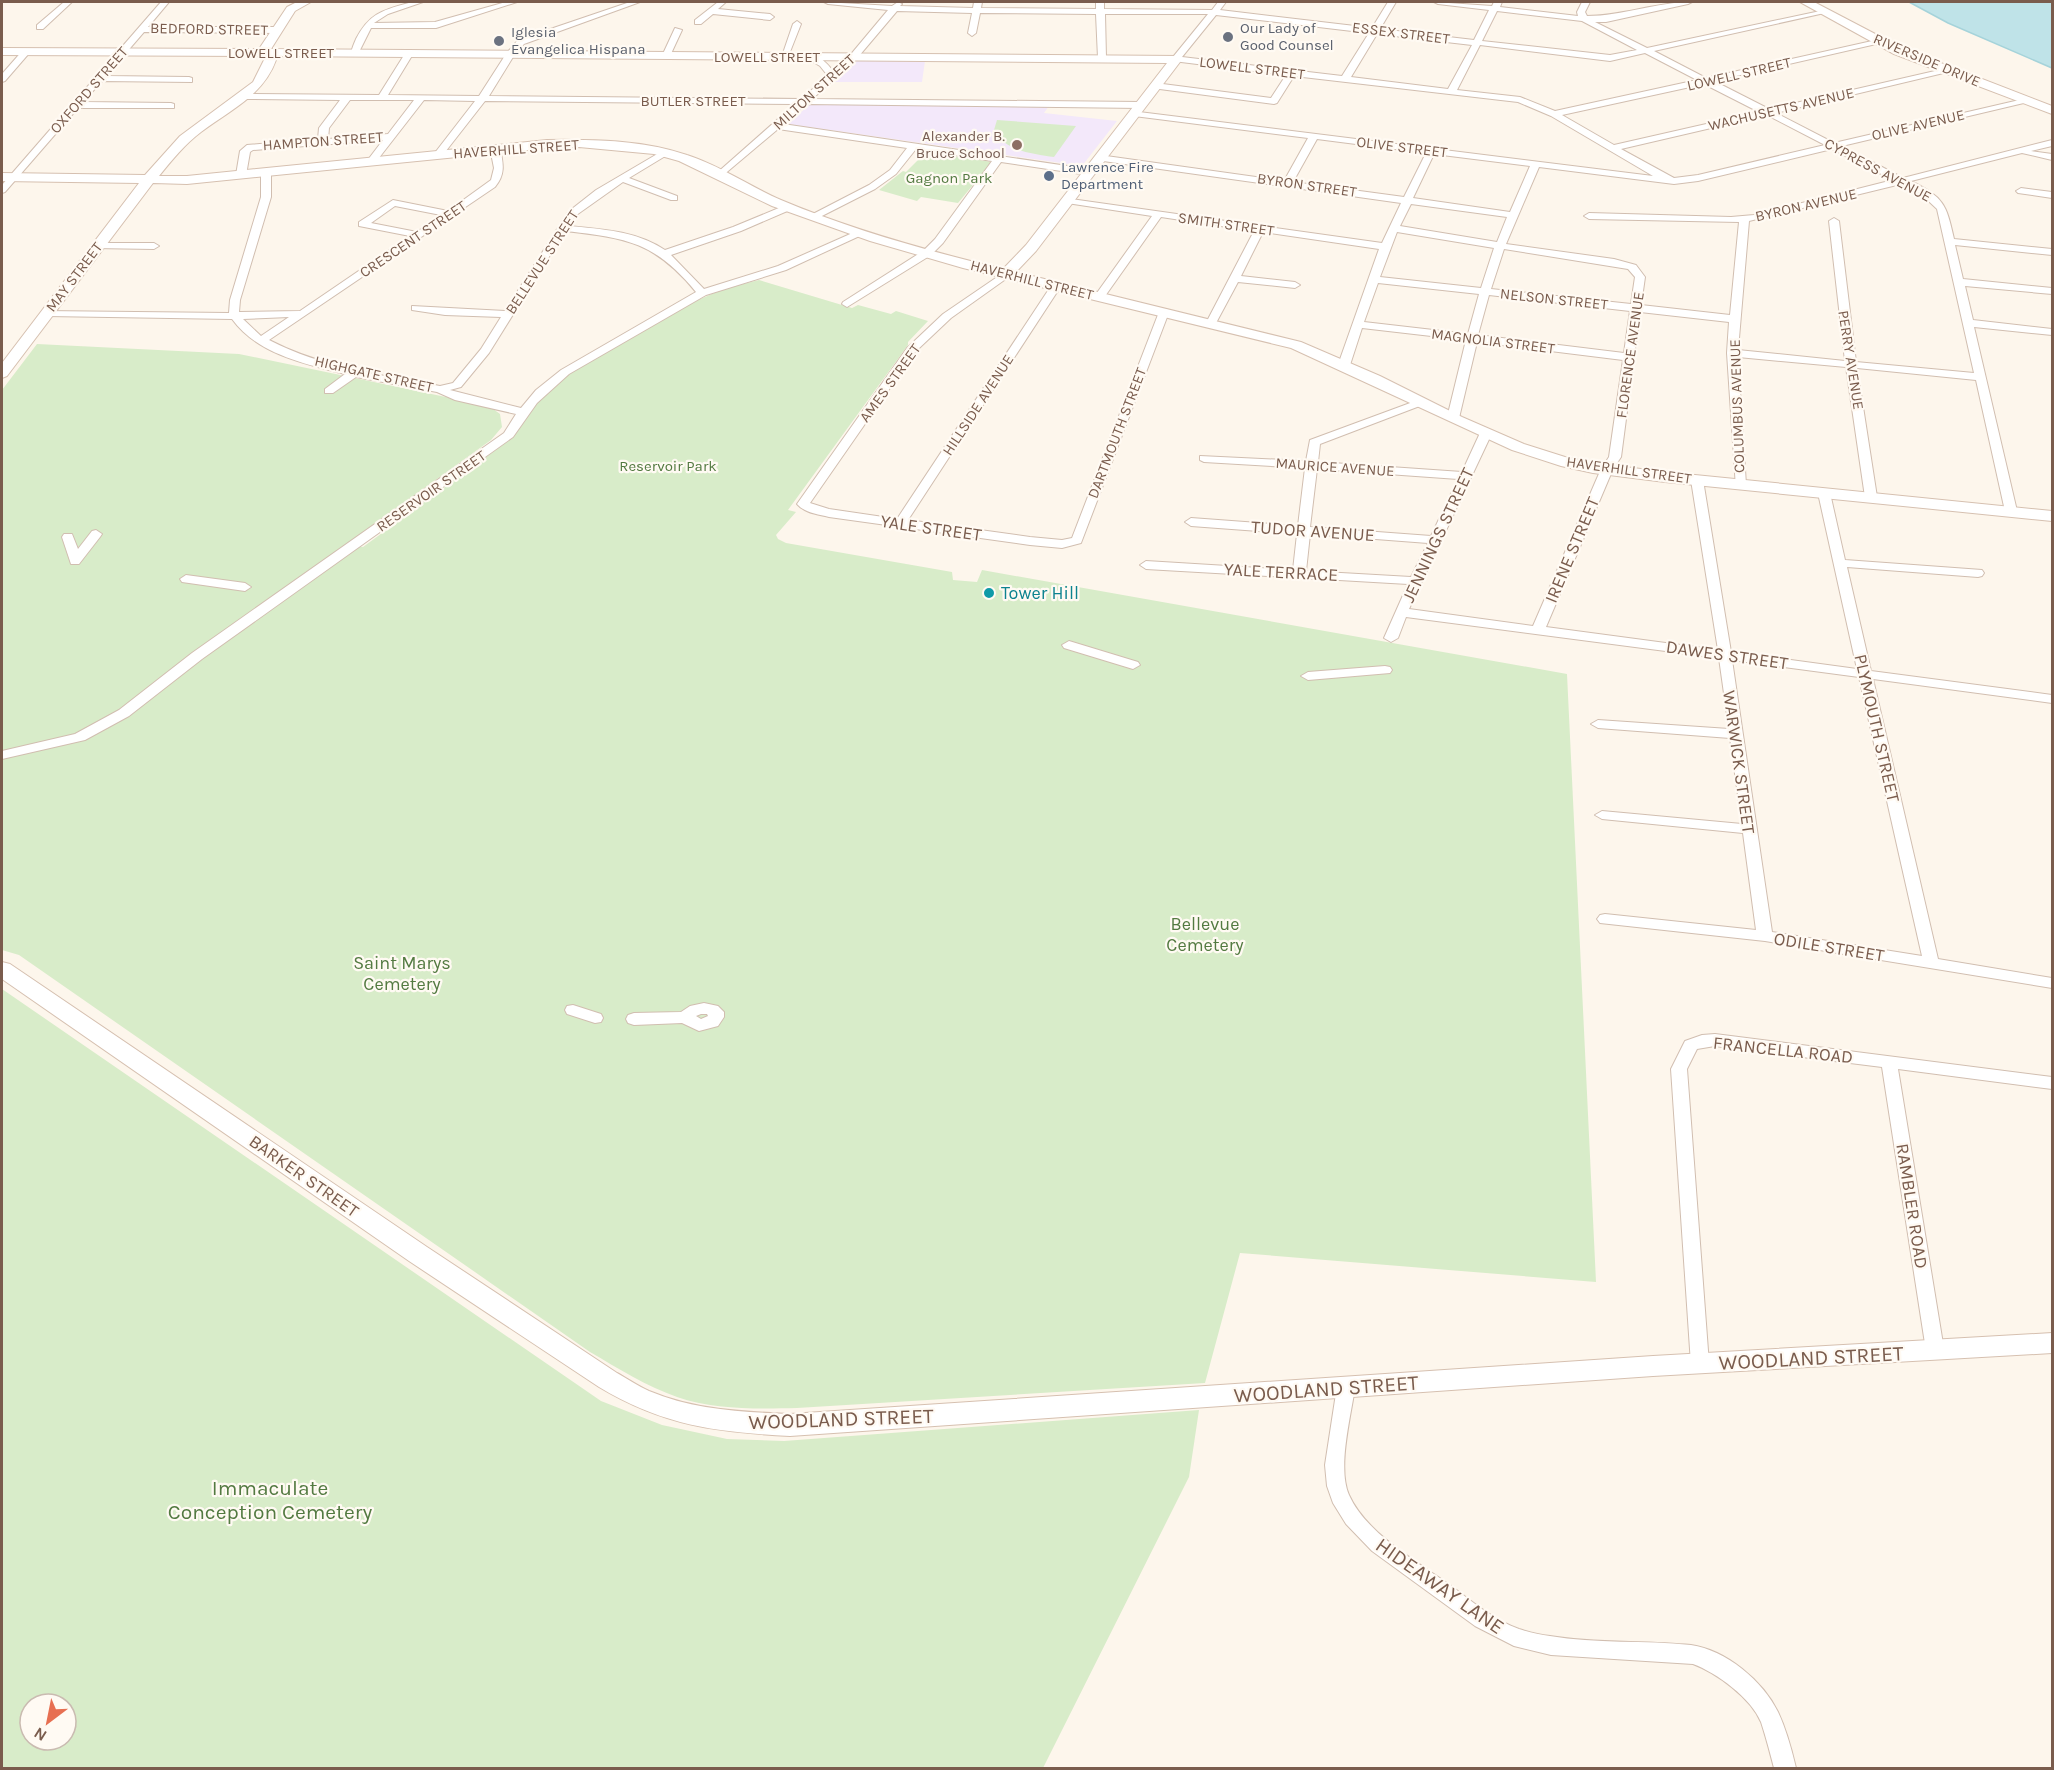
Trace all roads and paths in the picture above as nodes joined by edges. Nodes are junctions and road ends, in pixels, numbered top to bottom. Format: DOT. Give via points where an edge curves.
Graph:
graph roads {
  1 [pos="68,2"];
  2 [pos="165,2"];
  3 [pos="305,2"];
  4 [pos="419,2"];
  5 [pos="513,2"];
  6 [pos="636,2"];
  7 [pos="722,2"];
  8 [pos="828,2"];
  9 [pos="1161,2"];
  10 [pos="1222,2"];
  11 [pos="1392,2"];
  12 [pos="1438,2"];
  13 [pos="1586,2"];
  14 [pos="1688,2"];
  15 [pos="1806,2"];
  16 [pos="897,5"];
  17 [pos="1496,5"];
  18 [pos="978,6"];
  19 [pos="1039,6"];
  20 [pos="1100,6"];
  21 [pos="710,11"];
  22 [pos="1162,11"];
  23 [pos="1214,12"];
  24 [pos="1825,12"];
  25 [pos="770,17"];
  26 [pos="1584,20"];
  27 [pos="202,21"];
  28 [pos="698,22"];
  29 [pos="797,24"];
  30 [pos="367,26"];
  31 [pos="40,27"];
  32 [pos="141,28"];
  33 [pos="196,29"];
  34 [pos="277,30"];
  35 [pos="678,30"];
  36 [pos="1374,30"];
  37 [pos="972,33"];
  38 [pos="1881,42"];
  39 [pos="1476,43"];
  40 [pos="2,51"];
  41 [pos="27,51"];
  42 [pos="1645,51"];
  43 [pos="121,52"];
  44 [pos="265,53"];
  45 [pos="354,54"];
  46 [pos="409,54"];
  47 [pos="510,55"];
  48 [pos="666,56"];
  49 [pos="784,57"];
  50 [pos="811,57"];
  51 [pos="853,57"];
  52 [pos="1102,58"];
  53 [pos="1176,59"];
  54 [pos="1948,71"];
  55 [pos="1291,73"];
  56 [pos="832,76"];
  57 [pos="99,78"];
  58 [pos="2,79"];
  59 [pos="1345,79"];
  60 [pos="189,80"];
  61 [pos="1707,81"];
  62 [pos="1155,87"];
  63 [pos="1451,92"];
  64 [pos="245,96"];
  65 [pos="347,98"];
  66 [pos="381,98"];
  67 [pos="421,98"];
  68 [pos="482,99"];
  69 [pos="2025,100"];
  70 [pos="1274,101"];
  71 [pos="804,102"];
  72 [pos="1529,103"];
  73 [pos="76,105"];
  74 [pos="1597,105"];
  75 [pos="171,106"];
  76 [pos="1137,109"];
  77 [pos="1267,110"];
  78 [pos="2052,110"];
  79 [pos="1768,112"];
  80 [pos="1554,114"];
  81 [pos="777,126"];
  82 [pos="1314,136"];
  83 [pos="391,137"];
  84 [pos="323,141"];
  85 [pos="2052,143"];
  86 [pos="1832,145"];
  87 [pos="914,146"];
  88 [pos="495,148"];
  89 [pos="1613,148"];
  90 [pos="1431,151"];
  91 [pos="2017,152"];
  92 [pos="664,153"];
  93 [pos="439,154"];
  94 [pos="2052,157"];
  95 [pos="1099,158"];
  96 [pos="998,159"];
  97 [pos="372,161"];
  98 [pos="1535,164"];
  99 [pos="1088,172"];
  100 [pos="266,173"];
  101 [pos="721,174"];
  102 [pos="241,175"];
  103 [pos="7,177"];
  104 [pos="621,178"];
  105 [pos="1671,181"];
  106 [pos="147,182"];
  107 [pos="1904,182"];
  108 [pos="1287,183"];
  109 [pos="2,190"];
  110 [pos="2021,191"];
  111 [pos="2052,195"];
  112 [pos="674,198"];
  113 [pos="1408,199"];
  114 [pos="1067,200"];
  115 [pos="789,207"];
  116 [pos="449,214"];
  117 [pos="1158,214"];
  118 [pos="1514,215"];
  119 [pos="1589,216"];
  120 [pos="814,217"];
  121 [pos="1744,219"];
  122 [pos="1834,221"];
  123 [pos="561,228"];
  124 [pos="1394,228"];
  125 [pos="1260,229"];
  126 [pos="861,233"];
  127 [pos="419,235"];
  128 [pos="1949,241"];
  129 [pos="98,246"];
  130 [pos="154,246"];
  131 [pos="1500,246"];
  132 [pos="1385,247"];
  133 [pos="2052,252"];
  134 [pos="666,253"];
  135 [pos="927,253"];
  136 [pos="1006,274"];
  137 [pos="1234,278"];
  138 [pos="1373,279"];
  139 [pos="1958,282"];
  140 [pos="1295,285"];
  141 [pos="1056,286"];
  142 [pos="1485,291"];
  143 [pos="2052,291"];
  144 [pos="702,293"];
  145 [pos="1099,297"];
  146 [pos="847,304"];
  147 [pos="416,308"];
  148 [pos="1637,308"];
  149 [pos="1164,312"];
  150 [pos="47,313"];
  151 [pos="302,314"];
  152 [pos="507,314"];
  153 [pos="235,316"];
  154 [pos="1735,319"];
  155 [pos="1211,323"];
  156 [pos="1968,323"];
  157 [pos="1357,324"];
  158 [pos="2052,332"];
  159 [pos="1471,338"];
  160 [pos="262,340"];
  161 [pos="1732,353"];
  162 [pos="1629,357"];
  163 [pos="1344,365"];
  164 [pos="1852,365"];
  165 [pos="355,372"];
  166 [pos="2,374"];
  167 [pos="1980,377"];
  168 [pos="440,389"];
  169 [pos="329,391"];
  170 [pos="1420,402"];
  171 [pos="523,413"];
  172 [pos="1453,418"];
  173 [pos="1486,433"];
  174 [pos="1204,458"];
  175 [pos="1311,465"];
  176 [pos="1607,469"];
  177 [pos="1466,476"];
  178 [pos="1697,480"];
  179 [pos="1740,485"];
  180 [pos="1824,493"];
  181 [pos="1871,497"];
  182 [pos="803,504"];
  183 [pos="2011,511"];
  184 [pos="2052,516"];
  185 [pos="1191,522"];
  186 [pos="900,523"];
  187 [pos="1304,530"];
  188 [pos="96,534"];
  189 [pos="68,537"];
  190 [pos="1435,540"];
  191 [pos="1062,544"];
  192 [pos="1840,563"];
  193 [pos="1146,565"];
  194 [pos="1299,573"];
  195 [pos="1978,573"];
  196 [pos="186,579"];
  197 [pos="1416,581"];
  198 [pos="245,587"];
  199 [pos="1401,612"];
  200 [pos="1538,630"];
  201 [pos="1391,638"];
  202 [pos="1069,645"];
  203 [pos="1724,655"];
  204 [pos="1133,665"];
  205 [pos="1385,670"];
  206 [pos="1865,674"];
  207 [pos="1308,676"];
  208 [pos="2052,699"];
  209 [pos="1598,724"];
  210 [pos="1735,734"];
  211 [pos="2,755"];
  212 [pos="1602,815"];
  213 [pos="1749,829"];
  214 [pos="1605,920"];
  215 [pos="1765,936"];
  216 [pos="1931,964"];
  217 [pos="2,969"];
  218 [pos="2052,983"];
  219 [pos="573,1010"];
  220 [pos="685,1017"];
  221 [pos="595,1018"];
  222 [pos="634,1020"];
  223 [pos="1889,1062"];
  224 [pos="2052,1083"];
  225 [pos="2052,1343"];
  226 [pos="1935,1350"];
  227 [pos="1700,1364"];
  228 [pos="608,1380"];
  229 [pos="1346,1387"];
  230 [pos="1785,1768"];
  1 -- 31 [label="street"];
  2 -- 32 [label="street, OXFORD STREET"];
  3 -- 34 [label="main road, MAY STREET" via="291,9"];
  4 -- 30 [label="street" via="375,16"];
  5 -- 30 [label="street" via="435,25"];
  6 -- 47 [label="street" via="530,38"];
  7 -- 21 [label="street"];
  8 -- 16 [label="street, ESSEX STREET"];
  9 -- 22 [label="street"];
  10 -- 23 [label="street, AMES STREET"];
  11 -- 36 [label="street"];
  12 -- 17 [label="street"];
  13 -- 26 [label="street" via="1581,12"];
  14 -- 26 [label="street"];
  15 -- 24 [label="main road, RIVERSIDE DRIVE"];
  16 -- 18 [label="street, ESSEX STREET"];
  16 -- 51 [label="street, MILTON STREET"];
  17 -- 26 [label="street"];
  17 -- 39 [label="street"];
  18 -- 19 [label="street, ESSEX STREET"];
  18 -- 37 [label="street"];
  19 -- 20 [label="street, ESSEX STREET"];
  20 -- 22 [label="street, ESSEX STREET"];
  20 -- 52 [label="street"];
  21 -- 25 [label="street"];
  21 -- 28 [label="street"];
  22 -- 23 [label="street, ESSEX STREET"];
  23 -- 36 [label="street, ESSEX STREET"];
  23 -- 53 [label="street, AMES STREET"];
  24 -- 38 [label="main road, RIVERSIDE DRIVE"];
  24 -- 42 [label="street, ESSEX STREET"];
  26 -- 42 [label="street, CYPRESS AVENUE"];
  27 -- 33 [label="street"];
  29 -- 49 [label="street"];
  30 -- 45 [label="street"];
  32 -- 33 [label="street, BEDFORD STREET"];
  32 -- 43 [label="street, OXFORD STREET"];
  33 -- 34 [label="street, BEDFORD STREET"];
  34 -- 44 [label="main road, MAY STREET"];
  35 -- 48 [label="street"];
  36 -- 39 [label="street, ESSEX STREET"];
  36 -- 59 [label="street"];
  38 -- 54 [label="main road, RIVERSIDE DRIVE"];
  38 -- 61 [label="street, LOWELL STREET"];
  39 -- 42 [label="street, ESSEX STREET" via="1610,58"];
  39 -- 63 [label="street"];
  40 -- 41 [label="main road, LOWELL STREET"];
  41 -- 43 [label="main road, LOWELL STREET"];
  41 -- 58 [label="street"];
  42 -- 61 [label="street, CYPRESS AVENUE"];
  43 -- 44 [label="main road, LOWELL STREET"];
  43 -- 57 [label="street, OXFORD STREET"];
  44 -- 45 [label="main road, LOWELL STREET"];
  44 -- 64 [label="main road, MAY STREET" via="270,60 267,69"];
  45 -- 46 [label="main road, LOWELL STREET"];
  46 -- 47 [label="main road, LOWELL STREET"];
  46 -- 66 [label="street"];
  47 -- 48 [label="main road, LOWELL STREET"];
  47 -- 68 [label="street"];
  48 -- 49 [label="main road, LOWELL STREET"];
  49 -- 50 [label="main road, LOWELL STREET"];
  50 -- 51 [label="main road, LOWELL STREET"];
  50 -- 56 [label="street"];
  51 -- 52 [label="main road, LOWELL STREET"];
  51 -- 56 [label="street, MILTON STREET"];
  52 -- 53 [label="main road, LOWELL STREET"];
  53 -- 55 [label="street, LOWELL STREET"];
  53 -- 62 [label="main road, AMES STREET"];
  54 -- 69 [label="main road, RIVERSIDE DRIVE"];
  54 -- 79 [label="street, WACHUSETTS AVENUE"];
  55 -- 59 [label="street, LOWELL STREET"];
  55 -- 70 [label="street"];
  56 -- 71 [label="street, MILTON STREET"];
  57 -- 60 [label="street"];
  57 -- 73 [label="street, OXFORD STREET"];
  59 -- 63 [label="street, LOWELL STREET"];
  61 -- 74 [label="street, LOWELL STREET"];
  61 -- 79 [label="street, CYPRESS AVENUE"];
  62 -- 70 [label="street"];
  62 -- 76 [label="main road, AMES STREET"];
  63 -- 72 [label="street, LOWELL STREET"];
  64 -- 65 [label="street, BUTLER STREET"];
  64 -- 106 [label="main road, MAY STREET" via="197,127"];
  65 -- 66 [label="street, BUTLER STREET"];
  65 -- 84 [label="street" via="324,128"];
  66 -- 67 [label="street, BUTLER STREET"];
  67 -- 68 [label="street, BUTLER STREET"];
  67 -- 83 [label="street"];
  68 -- 71 [label="street, BUTLER STREET"];
  68 -- 93 [label="street"];
  69 -- 78 [label="main road, RIVERSIDE DRIVE"];
  69 -- 86 [label="street, OLIVE AVENUE"];
  70 -- 77 [label="street"];
  71 -- 76 [label="street, BUTLER STREET"];
  71 -- 81 [label="street, MILTON STREET"];
  72 -- 74 [label="street, LOWELL STREET"];
  72 -- 80 [label="street, LOWELL STREET"];
  73 -- 75 [label="street"];
  73 -- 103 [label="street, OXFORD STREET"];
  74 -- 80 [label="street, LOWELL STREET"];
  76 -- 82 [label="street, OLIVE STREET"];
  76 -- 95 [label="main road, AMES STREET"];
  79 -- 86 [label="street, CYPRESS AVENUE"];
  79 -- 89 [label="street, WACHUSETTS AVENUE"];
  80 -- 89 [label="street"];
  81 -- 87 [label="street"];
  81 -- 101 [label="street, MILTON STREET"];
  82 -- 90 [label="street, OLIVE STREET"];
  82 -- 108 [label="street"];
  83 -- 84 [label="street, HAMPTON STREET"];
  83 -- 97 [label="street"];
  84 -- 102 [label="street, HAMPTON STREET" via="250,147 244,152"];
  85 -- 91 [label="street, BYRON AVENUE"];
  86 -- 105 [label="street, OLIVE AVENUE"];
  86 -- 107 [label="street, CYPRESS AVENUE"];
  87 -- 96 [label="street"];
  87 -- 120 [label="street" via="893,172 872,187"];
  88 -- 92 [label="main road, HAVERHILL STREET" via="579,143"];
  88 -- 93 [label="main road, HAVERHILL STREET"];
  88 -- 116 [label="street, CRESCENT STREET" via="500,171 497,181"];
  89 -- 105 [label="street"];
  90 -- 98 [label="street, OLIVE STREET"];
  90 -- 113 [label="street"];
  91 -- 94 [label="street"];
  91 -- 107 [label="street, BYRON AVENUE"];
  92 -- 101 [label="main road, HAVERHILL STREET"];
  92 -- 104 [label="street, BELLEVUE STREET"];
  93 -- 97 [label="main road, HAVERHILL STREET"];
  95 -- 99 [label="main road, AMES STREET"];
  95 -- 108 [label="street, BYRON STREET"];
  96 -- 99 [label="street"];
  96 -- 135 [label="street"];
  97 -- 100 [label="main road, HAVERHILL STREET"];
  98 -- 105 [label="street, OLIVE STREET"];
  98 -- 118 [label="street"];
  99 -- 114 [label="main road, AMES STREET"];
  100 -- 102 [label="main road, HAVERHILL STREET"];
  100 -- 153 [label="street" via="266,197 235,300"];
  101 -- 115 [label="main road, HAVERHILL STREET"];
  102 -- 106 [label="main road, HAVERHILL STREET"];
  103 -- 106 [label="main road, HAVERHILL STREET"];
  103 -- 109 [label="street, OXFORD STREET"];
  104 -- 112 [label="street"];
  104 -- 123 [label="street, BELLEVUE STREET" via="579,206"];
  106 -- 129 [label="main road, MAY STREET"];
  107 -- 121 [label="street, BYRON AVENUE"];
  107 -- 128 [label="street, CYPRESS AVENUE" via="1939,203"];
  108 -- 113 [label="street, BYRON STREET"];
  110 -- 111 [label="street"];
  113 -- 118 [label="street, BYRON STREET"];
  113 -- 124 [label="street"];
  114 -- 117 [label="street, SMITH STREET"];
  114 -- 136 [label="main road, AMES STREET"];
  115 -- 120 [label="main road, HAVERHILL STREET"];
  115 -- 134 [label="street"];
  116 -- 127 [label="street, CRESCENT STREET"];
  116 -- 127 [label="street" via="393,203 363,224"];
  117 -- 125 [label="street, SMITH STREET"];
  117 -- 145 [label="street"];
  118 -- 131 [label="street"];
  119 -- 121 [label="street, BYRON AVENUE"];
  120 -- 126 [label="main road, HAVERHILL STREET"];
  121 -- 154 [label="street, COLUMBUS AVENUE"];
  122 -- 164 [label="street, PERRY AVENUE"];
  123 -- 134 [label="street" via="623,235"];
  123 -- 152 [label="street, BELLEVUE STREET"];
  124 -- 131 [label="street, FLORENCE AVENUE"];
  124 -- 132 [label="street"];
  125 -- 132 [label="street, SMITH STREET"];
  125 -- 137 [label="street"];
  126 -- 135 [label="main road, HAVERHILL STREET"];
  126 -- 144 [label="street, RESERVOIR STREET" via="782,268"];
  127 -- 151 [label="street, CRESCENT STREET"];
  128 -- 133 [label="street"];
  128 -- 139 [label="street, CYPRESS AVENUE"];
  129 -- 130 [label="street"];
  129 -- 150 [label="main road, MAY STREET"];
  131 -- 142 [label="street"];
  131 -- 148 [label="street, FLORENCE AVENUE" via="1632,267 1640,278"];
  132 -- 138 [label="street"];
  134 -- 144 [label="street"];
  135 -- 136 [label="main road, HAVERHILL STREET"];
  135 -- 146 [label="street"];
  136 -- 141 [label="main road, HAVERHILL STREET"];
  136 -- 182 [label="street, AMES STREET" via="947,316 911,350"];
  137 -- 140 [label="street"];
  137 -- 155 [label="street"];
  138 -- 142 [label="street, NELSON STREET"];
  138 -- 157 [label="street"];
  139 -- 143 [label="street"];
  139 -- 156 [label="street, CYPRESS AVENUE"];
  141 -- 145 [label="main road, HAVERHILL STREET"];
  141 -- 186 [label="street, HILLSIDE AVENUE"];
  142 -- 148 [label="street, NELSON STREET"];
  142 -- 159 [label="street"];
  144 -- 171 [label="street, RESERVOIR STREET" via="548,383"];
  145 -- 149 [label="main road, HAVERHILL STREET"];
  147 -- 152 [label="street"];
  148 -- 154 [label="street, NELSON STREET"];
  148 -- 162 [label="street, FLORENCE AVENUE"];
  149 -- 155 [label="main road, HAVERHILL STREET"];
  149 -- 191 [label="street, DARTMOUTH STREET" via="1077,540"];
  150 -- 153 [label="street"];
  150 -- 166 [label="main road, MAY STREET"];
  151 -- 153 [label="street"];
  151 -- 160 [label="street, CRESCENT STREET"];
  152 -- 168 [label="street, BELLEVUE STREET" via="485,351 457,386"];
  153 -- 160 [label="street, HIGHGATE STREET"];
  154 -- 161 [label="street, COLUMBUS AVENUE"];
  155 -- 163 [label="main road, HAVERHILL STREET" via="1296,345"];
  156 -- 158 [label="street"];
  156 -- 167 [label="street, CYPRESS AVENUE"];
  157 -- 159 [label="street, MAGNOLIA STREET"];
  157 -- 163 [label="street"];
  159 -- 162 [label="street, MAGNOLIA STREET"];
  159 -- 172 [label="street"];
  160 -- 165 [label="street, HIGHGATE STREET"];
  161 -- 164 [label="street"];
  161 -- 179 [label="street, COLUMBUS AVENUE"];
  162 -- 176 [label="street, FLORENCE AVENUE" via="1615,457"];
  163 -- 170 [label="main road, HAVERHILL STREET"];
  164 -- 167 [label="street"];
  164 -- 181 [label="street, PERRY AVENUE"];
  165 -- 168 [label="street, HIGHGATE STREET"];
  165 -- 169 [label="street"];
  167 -- 183 [label="street, CYPRESS AVENUE"];
  168 -- 171 [label="street, HIGHGATE STREET" via="449,395 509,406"];
  170 -- 172 [label="main road, HAVERHILL STREET"];
  170 -- 175 [label="street" via="1314,442"];
  171 -- 211 [label="street, RESERVOIR STREET" via="509,435 197,656 124,713 80,737"];
  172 -- 173 [label="main road, HAVERHILL STREET"];
  173 -- 176 [label="main road, HAVERHILL STREET" via="1561,460"];
  173 -- 177 [label="street, JENNINGS STREET"];
  174 -- 175 [label="street, MAURICE AVENUE"];
  175 -- 177 [label="street, MAURICE AVENUE"];
  175 -- 187 [label="street"];
  176 -- 178 [label="main road, HAVERHILL STREET"];
  176 -- 200 [label="street, IRENE STREET"];
  177 -- 190 [label="street, JENNINGS STREET"];
  178 -- 179 [label="main road, HAVERHILL STREET"];
  178 -- 203 [label="street, WARWICK STREET"];
  179 -- 180 [label="main road, HAVERHILL STREET"];
  180 -- 181 [label="main road, HAVERHILL STREET"];
  180 -- 192 [label="street, PLYMOUTH STREET"];
  181 -- 183 [label="main road, HAVERHILL STREET"];
  182 -- 186 [label="street, YALE STREET" via="829,513"];
  183 -- 184 [label="main road, HAVERHILL STREET"];
  185 -- 187 [label="street, TUDOR AVENUE"];
  186 -- 191 [label="street, YALE STREET"];
  187 -- 190 [label="street, TUDOR AVENUE"];
  187 -- 194 [label="street"];
  188 -- 189 [label="street" via="75,561"];
  190 -- 197 [label="street, JENNINGS STREET"];
  192 -- 195 [label="street"];
  192 -- 206 [label="street, PLYMOUTH STREET"];
  193 -- 194 [label="street, YALE TERRACE"];
  194 -- 197 [label="street, YALE TERRACE"];
  196 -- 198 [label="street"];
  197 -- 199 [label="street, JENNINGS STREET"];
  199 -- 200 [label="street, DAWES STREET"];
  199 -- 201 [label="street, JENNINGS STREET"];
  200 -- 203 [label="street, DAWES STREET"];
  202 -- 204 [label="street"];
  203 -- 206 [label="street, DAWES STREET"];
  203 -- 210 [label="street, WARWICK STREET"];
  205 -- 207 [label="street"];
  206 -- 208 [label="street, DAWES STREET"];
  206 -- 216 [label="street, PLYMOUTH STREET"];
  209 -- 210 [label="street"];
  210 -- 213 [label="street, WARWICK STREET"];
  212 -- 213 [label="street"];
  213 -- 215 [label="street, WARWICK STREET"];
  214 -- 215 [label="street, ODILE STREET"];
  215 -- 216 [label="street, ODILE STREET"];
  216 -- 218 [label="street, ODILE STREET"];
  217 -- 228 [label="main road, BARKER STREET"];
  219 -- 221 [label="street"];
  220 -- 222 [label="street"];
  223 -- 224 [label="street, FRANCELLA ROAD"];
  223 -- 226 [label="street, RAMBLER ROAD"];
  223 -- 227 [label="street, FRANCELLA ROAD" via="1715,1040 1702,1041 1684,1054 1678,1069"];
  225 -- 226 [label="main road, WOODLAND STREET"];
  226 -- 227 [label="main road, WOODLAND STREET"];
  227 -- 229 [label="main road, WOODLAND STREET"];
  228 -- 229 [label="main road, WOODLAND STREET" via="639,1398 676,1411 730,1422 790,1425"];
  229 -- 230 [label="street, HIDEAWAY LANE" via="1336,1455 1337,1486 1353,1518 1379,1545 1482,1620 1514,1637 1551,1646 1693,1655 1716,1663 1742,1682 1763,1706"];
}
